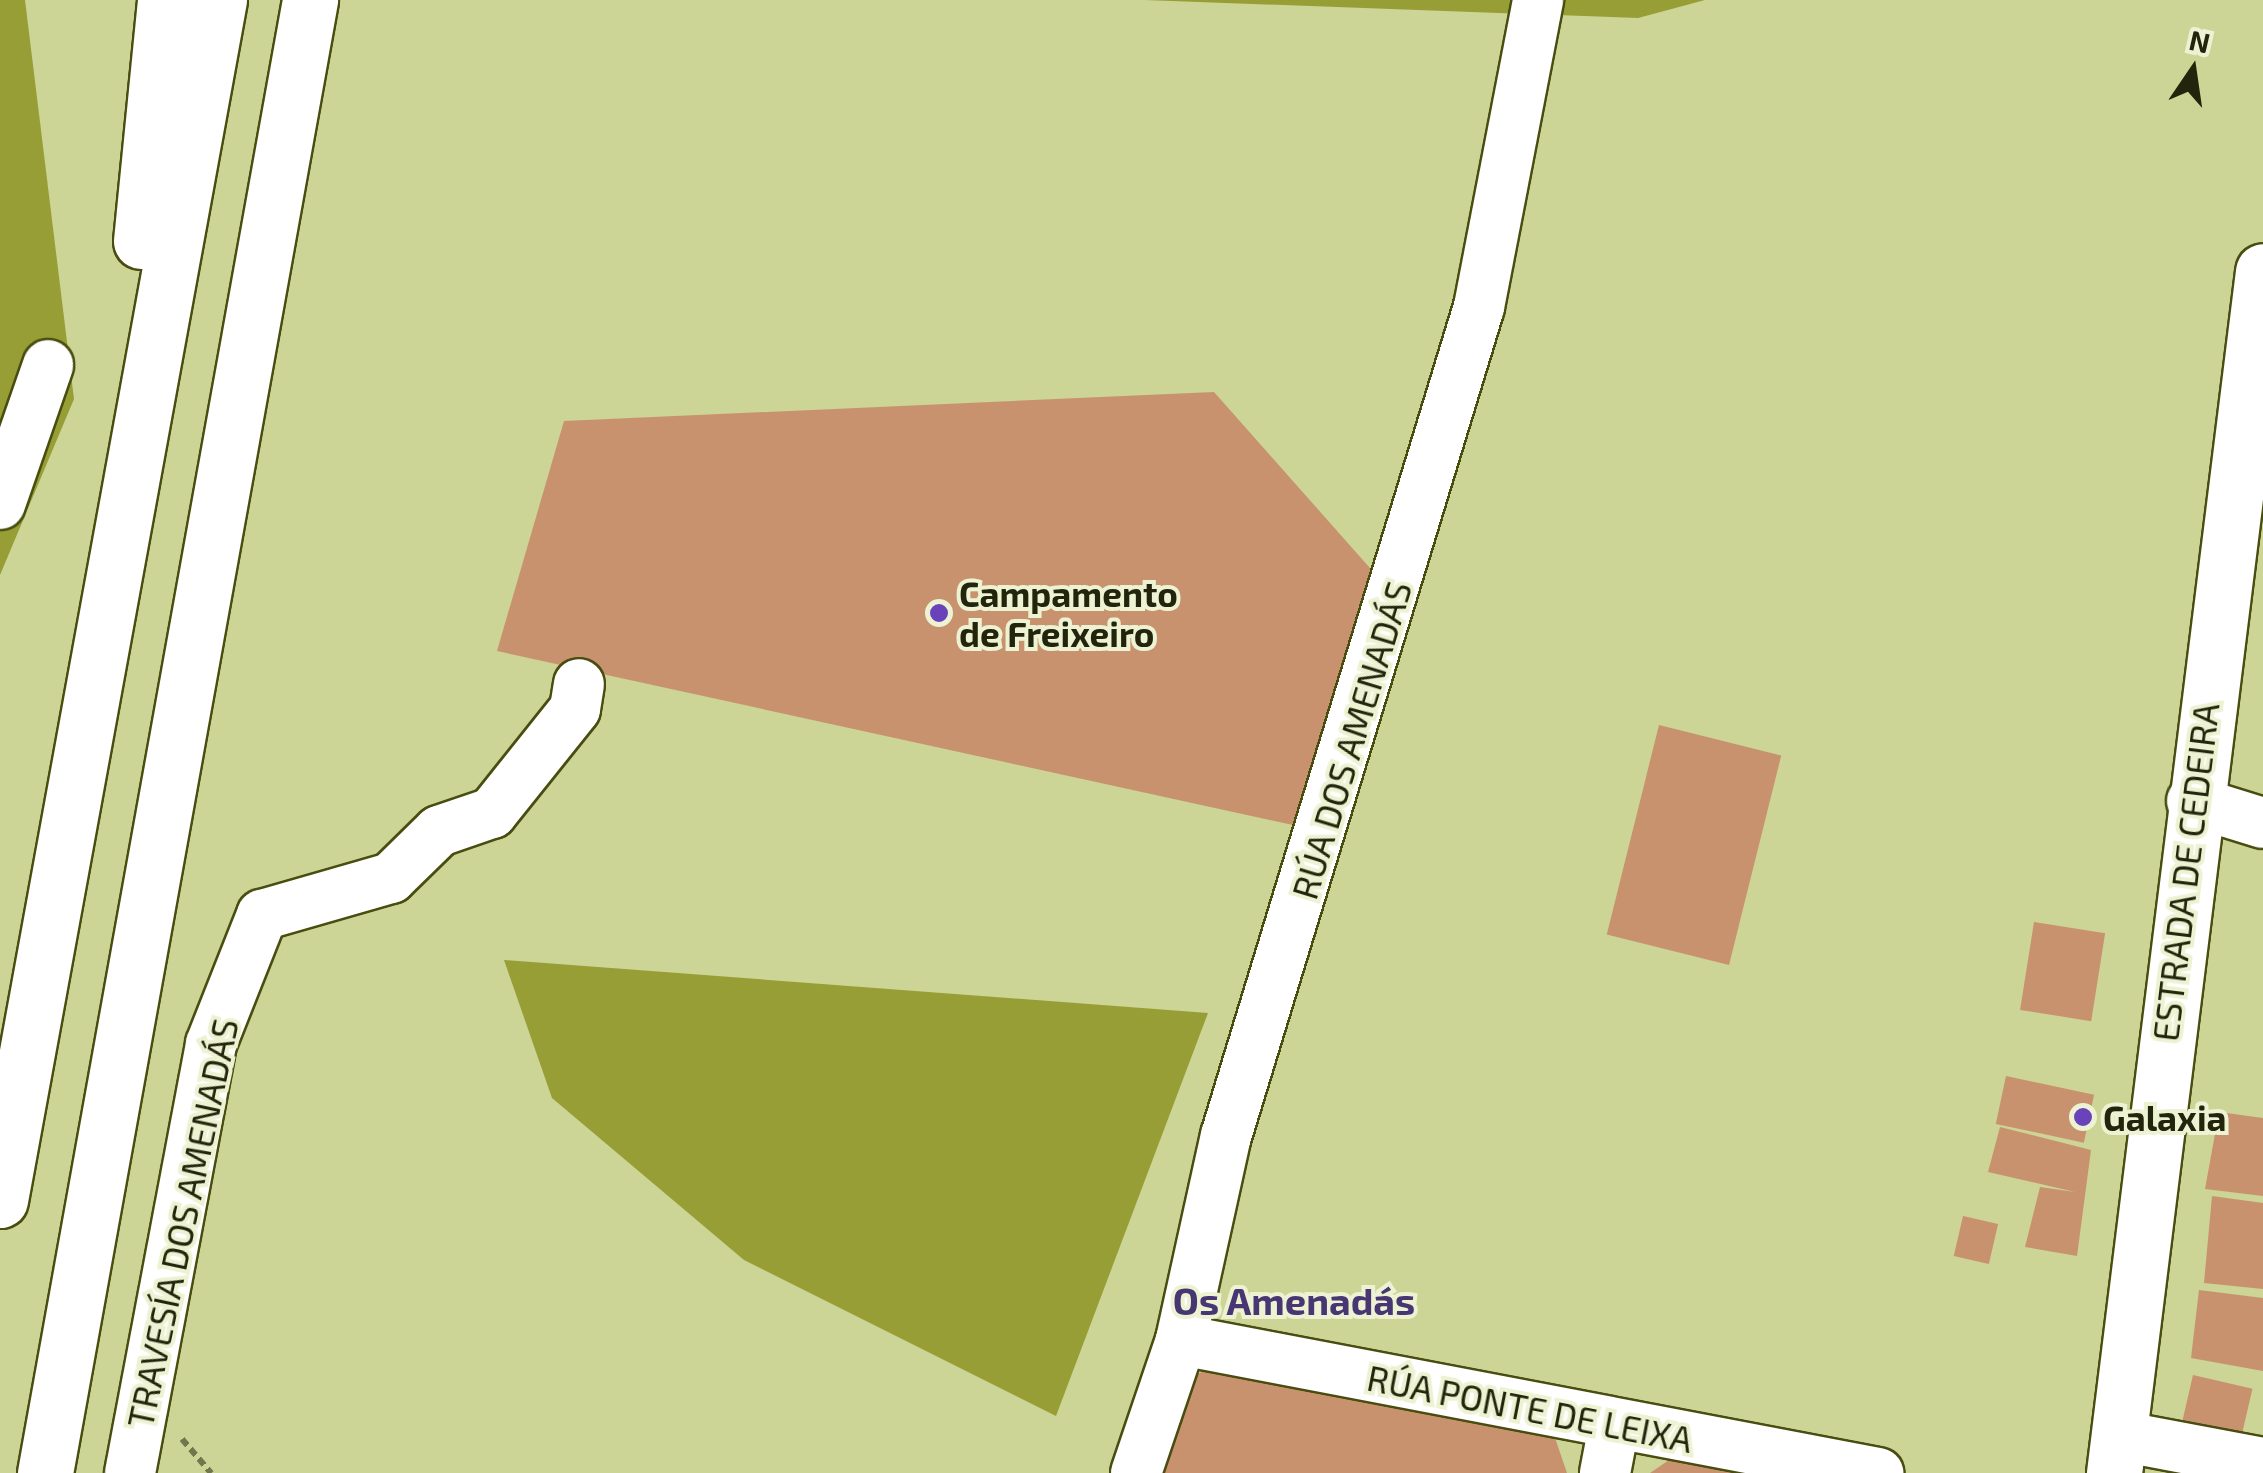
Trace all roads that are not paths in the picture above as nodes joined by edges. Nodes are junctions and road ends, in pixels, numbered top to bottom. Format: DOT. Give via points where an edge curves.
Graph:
graph roads {
  1 [pos="165,0"];
  2 [pos="219,0"];
  3 [pos="310,0"];
  4 [pos="334,0"];
  5 [pos="1538,0"];
  6 [pos="268,232"];
  7 [pos="2263,271"];
  8 [pos="48,364"];
  9 [pos="0,504"];
  10 [pos="580,684"];
  11 [pos="72,795"];
  12 [pos="2192,801"];
  13 [pos="2263,823"];
  14 [pos="0,1200"];
  15 [pos="1182,1340"];
  16 [pos="1610,1450"];
  17 [pos="2117,1454"];
  18 [pos="2263,1463"];
  19 [pos="44,1473"];
  20 [pos="130,1473"];
  21 [pos="1136,1473"];
  22 [pos="1878,1473"];
  1 -- 11 [label="main road"];
  2 -- 11 [label="main road"];
  3 -- 6 [label="main road"];
  4 -- 6 [label="main road"];
  5 -- 15 [label="street, RÚA DOS AMENADÁS" via="1479,307 1226,1136"];
  6 -- 19 [label="main road"];
  7 -- 12 [label="main road, ESTRADA DE CEDEIRA"];
  8 -- 9 [label="street"];
  10 -- 20 [label="street, TRAVESÍA DOS AMENADÁS" via="574,709 492,813 440,831 391,878 262,915 212,1044"];
  11 -- 14 [label="main road"];
  12 -- 13 [label="street"];
  12 -- 17 [label="main road, ESTRADA DE CEDEIRA"];
  15 -- 16 [label="street, RÚA PONTE DE LEIXA"];
  15 -- 21 [label="street, RÚA DOS AMENADÁS"];
  16 -- 22 [label="street, RÚA PONTE DE LEIXA"];
  17 -- 18 [label="street"];
}
